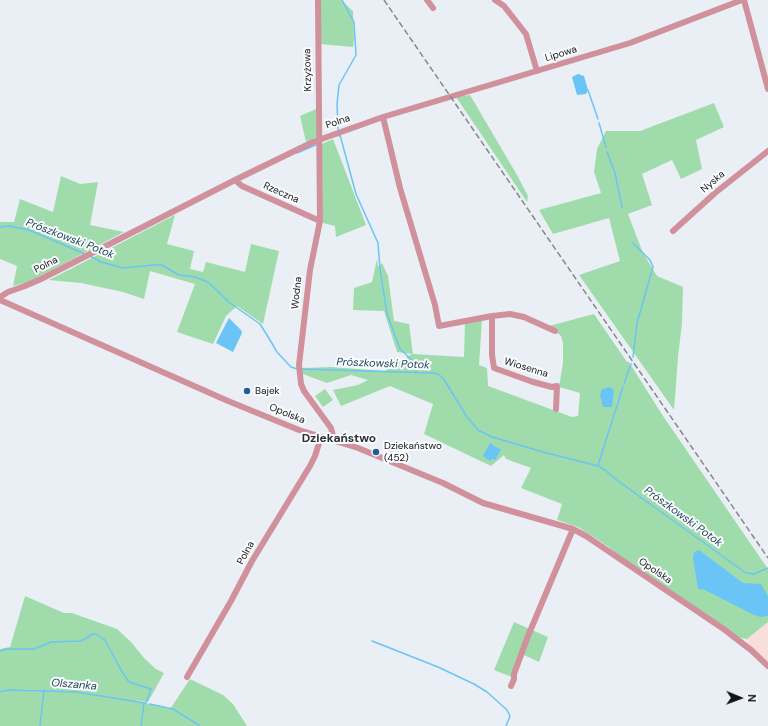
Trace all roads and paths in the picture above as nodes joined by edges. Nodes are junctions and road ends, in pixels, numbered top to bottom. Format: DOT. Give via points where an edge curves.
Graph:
graph roads {
  1 [pos="318,0"];
  2 [pos="428,0"];
  3 [pos="495,0"];
  4 [pos="743,0"];
  5 [pos="433,8"];
  6 [pos="537,71"];
  7 [pos="768,89"];
  8 [pos="383,117"];
  9 [pos="320,139"];
  10 [pos="768,151"];
  11 [pos="235,180"];
  12 [pos="320,221"];
  13 [pos="673,231"];
  14 [pos="0,297"];
  15 [pos="0,300"];
  16 [pos="492,316"];
  17 [pos="555,331"];
  18 [pos="556,409"];
  19 [pos="321,437"];
  20 [pos="334,440"];
  21 [pos="574,529"];
  22 [pos="768,666"];
  23 [pos="187,677"];
  24 [pos="511,686"];
  1 -- 9 [label="street, Krzyżowa"];
  2 -- 5 [label="street"];
  3 -- 6 [label="street" via="504,6 526,34"];
  4 -- 6 [label="street, Lipowa" via="654,35"];
  4 -- 7 [label="street"];
  6 -- 8 [label="street, Lipowa"];
  8 -- 9 [label="street, Polna"];
  8 -- 16 [label="street" via="439,326"];
  9 -- 11 [label="street, Polna"];
  9 -- 12 [label="street, Wodna"];
  10 -- 13 [label="street, Nyska" via="715,193"];
  11 -- 12 [label="street, Rzeczna" via="242,186"];
  11 -- 14 [label="street, Polna"];
  12 -- 20 [label="street, Wodna" via="310,270 299,373 304,391 330,428"];
  15 -- 19 [label="street, Opolska" via="245,408"];
  16 -- 17 [label="street" via="516,315"];
  16 -- 18 [label="street, Wiosenna" via="494,368 533,382 557,386"];
  19 -- 20 [label="street, Opolska"];
  19 -- 23 [label="street, Polna" via="310,466 252,561 222,619"];
  20 -- 21 [label="street, Opolska" via="437,480 483,503"];
  21 -- 22 [label="street, Opolska" via="725,630"];
  21 -- 24 [label="street" via="528,636"];
}
